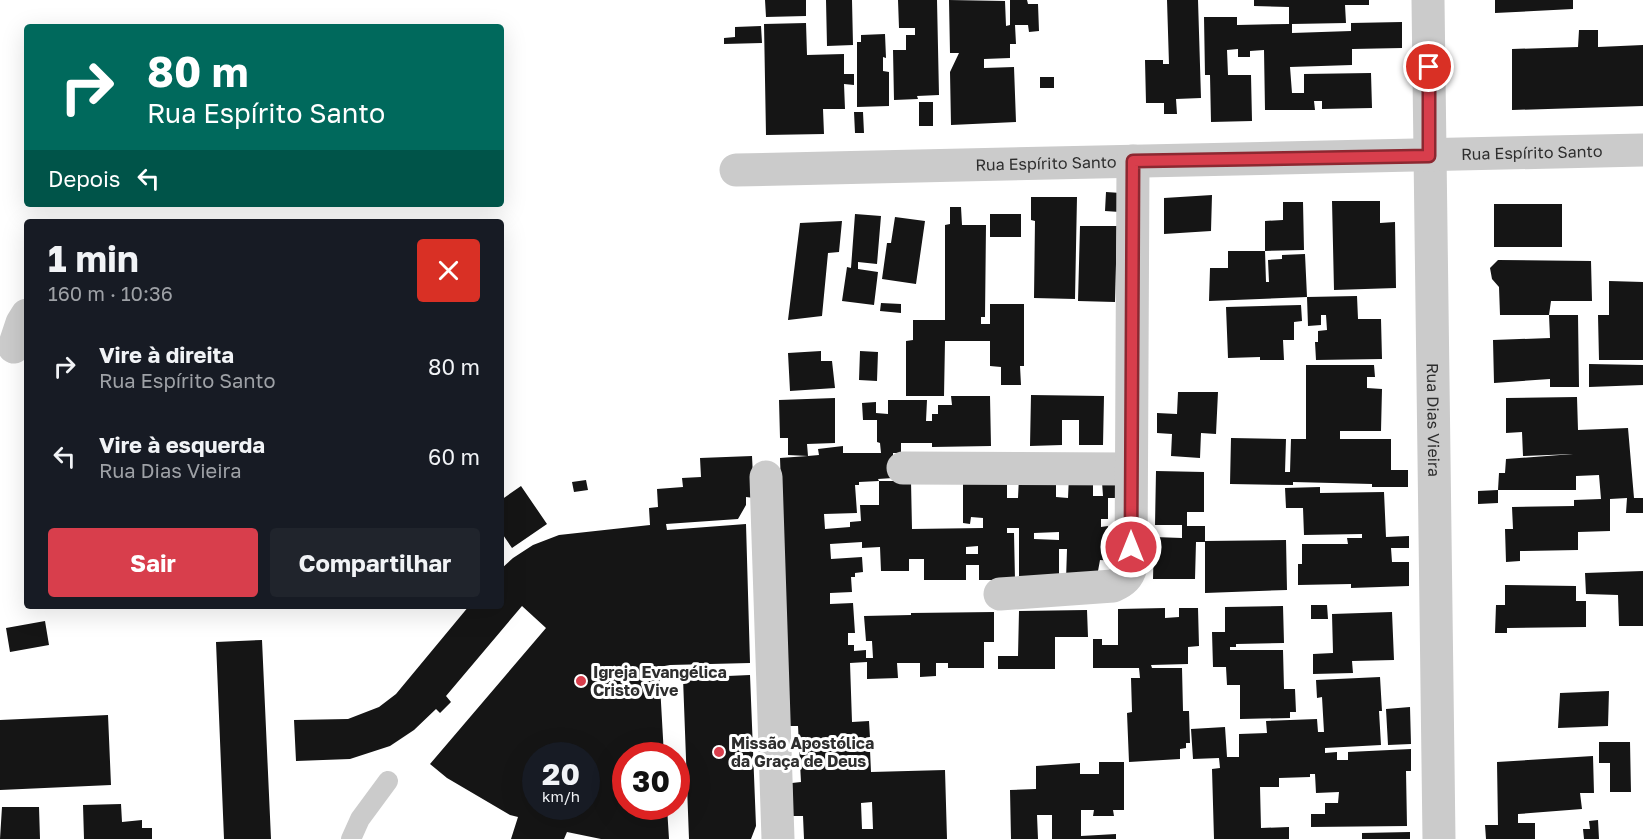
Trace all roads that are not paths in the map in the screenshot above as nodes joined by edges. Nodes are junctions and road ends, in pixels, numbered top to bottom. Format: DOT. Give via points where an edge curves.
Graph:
graph roads {
  1 [pos="1428,0"];
  2 [pos="1643,150"];
  3 [pos="1429,156"];
  4 [pos="1133,161"];
  5 [pos="736,170"];
  6 [pos="24,320"];
  7 [pos="14,348"];
  8 [pos="903,468"];
  9 [pos="1131,469"];
  10 [pos="766,477"];
  11 [pos="1000,594"];
  12 [pos="388,781"];
  13 [pos="351,839"];
  14 [pos="778,839"];
  15 [pos="1439,839"];
  1 -- 3 [label="street, Rua Dias Vieira"];
  2 -- 3 [label="street, Rua Espírito Santo"];
  3 -- 4 [label="street, Rua Espírito Santo"];
  3 -- 15 [label="street, Rua Dias Vieira"];
  4 -- 5 [label="street, Rua Espírito Santo"];
  4 -- 9 [label="street"];
  6 -- 7 [label="street"];
  8 -- 9 [label="street"];
  9 -- 11 [label="street" via="1131,567 1122,582 1113,586"];
  10 -- 14 [label="street"];
  12 -- 13 [label="lane" via="360,819"];
}
